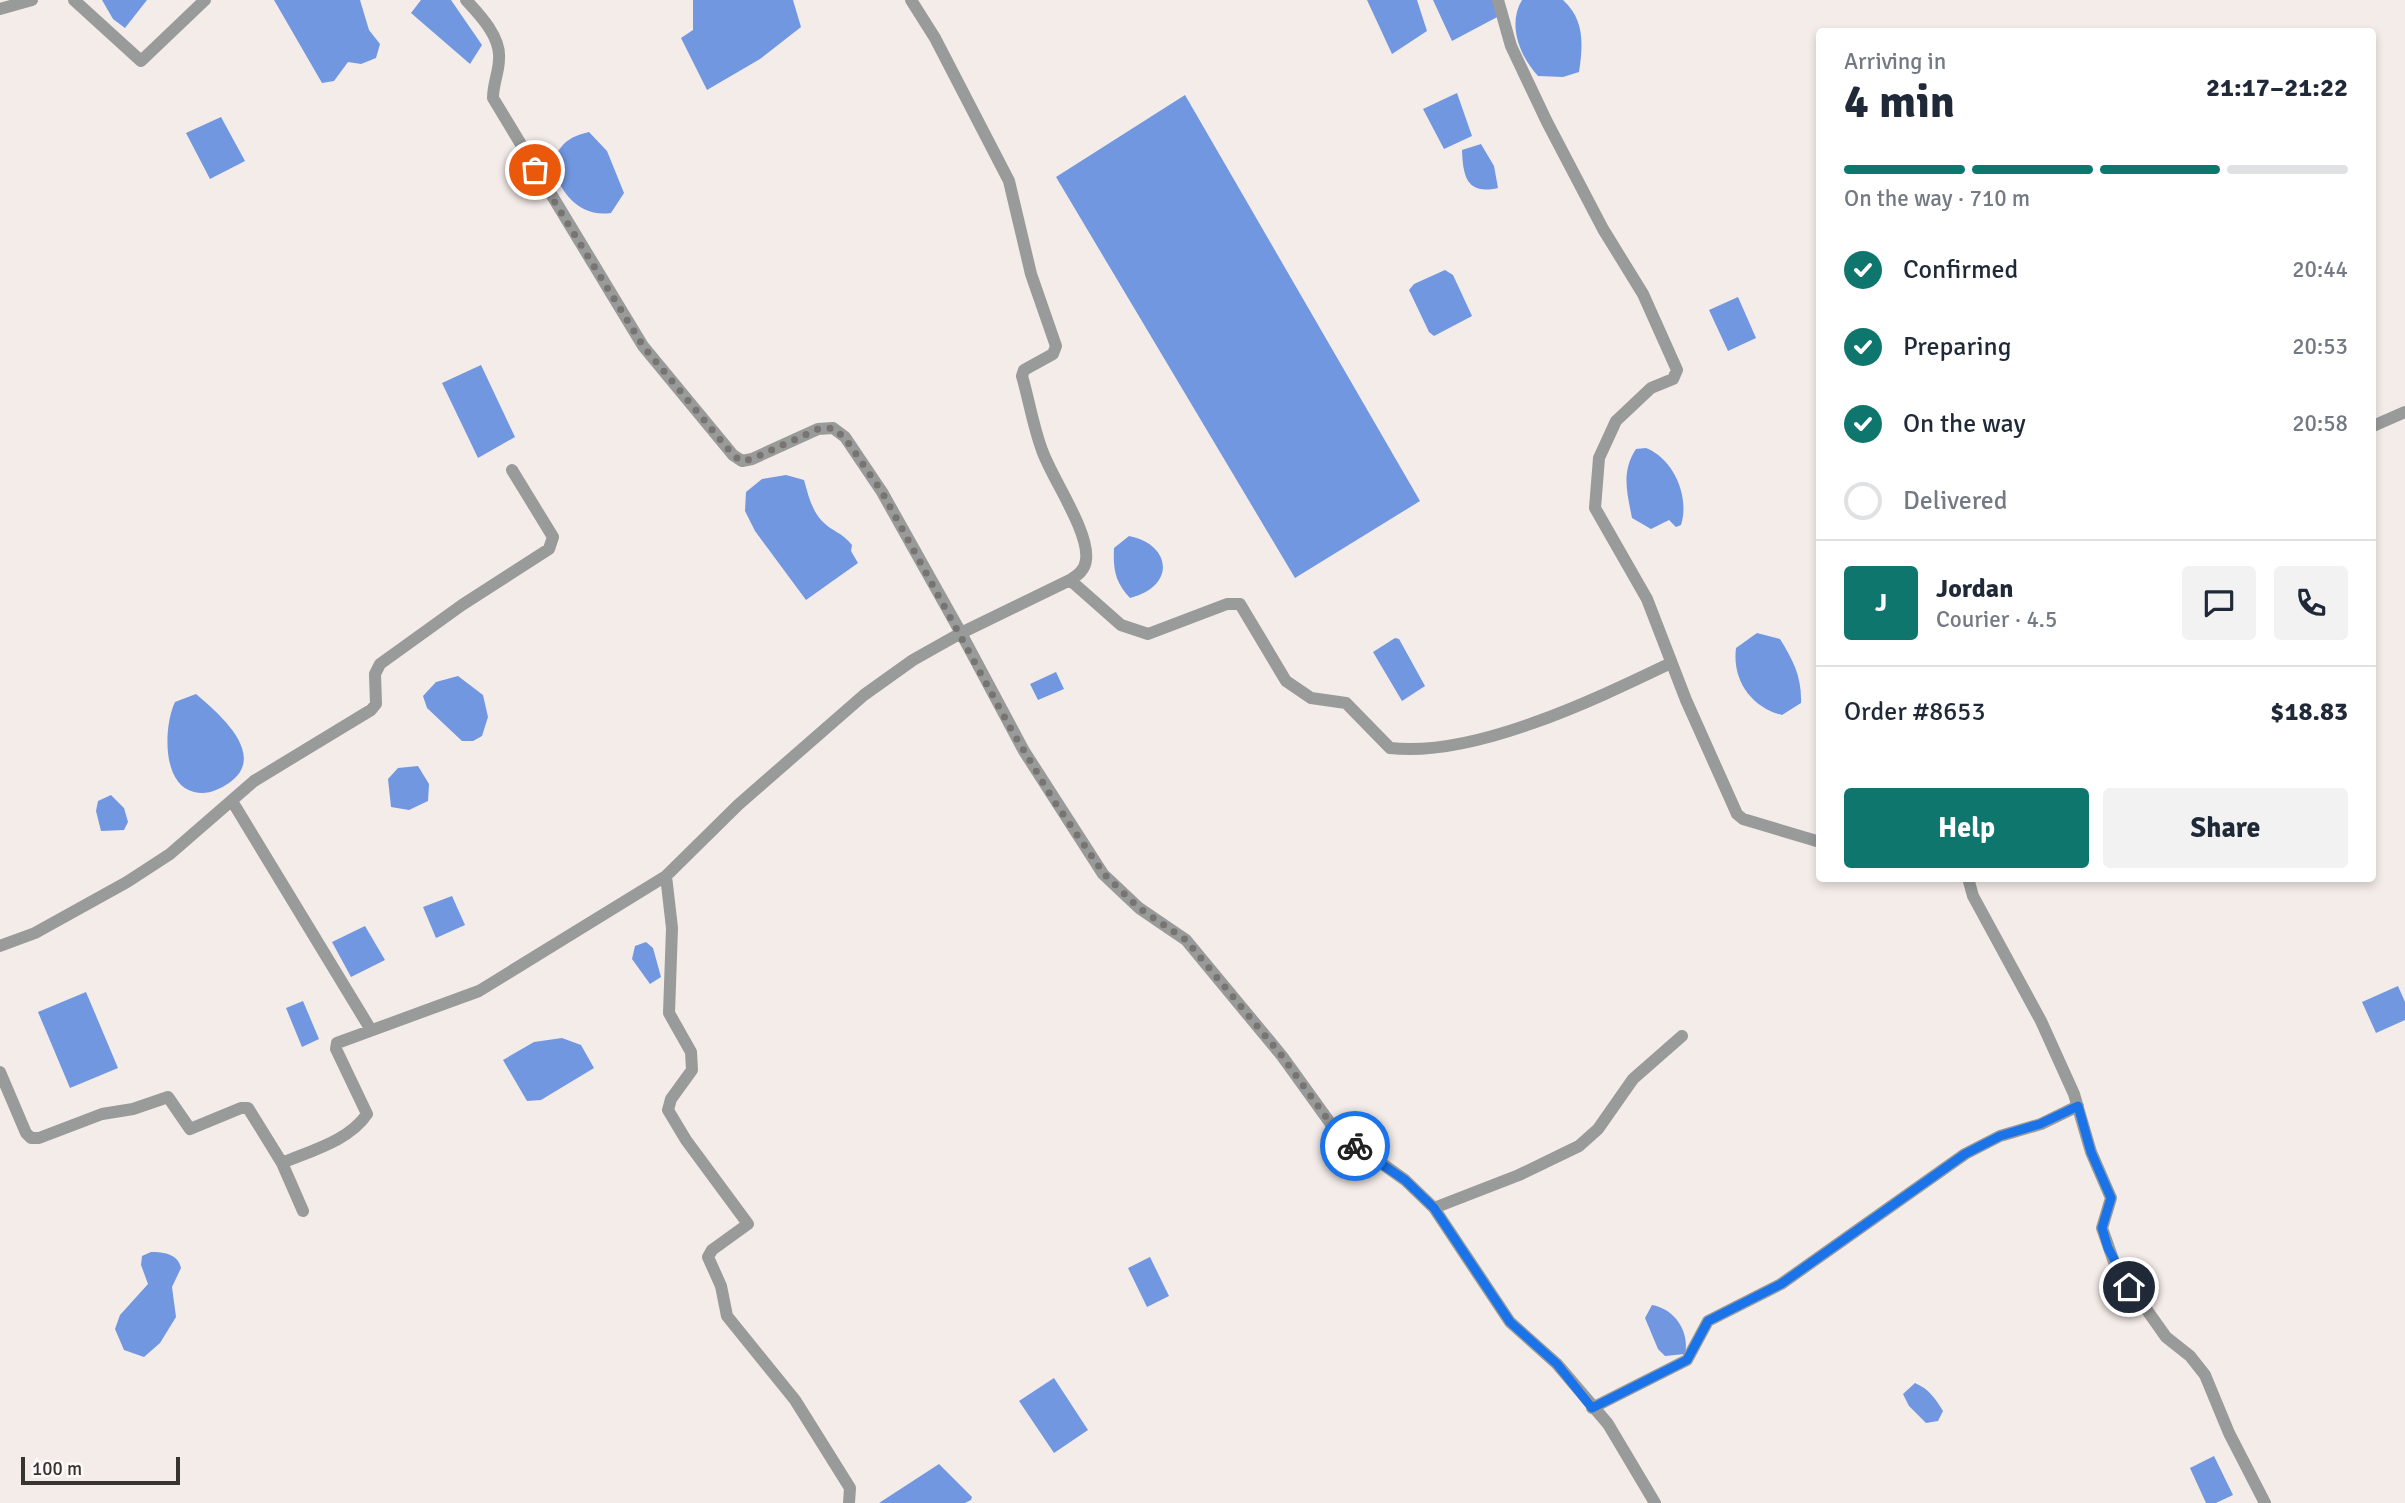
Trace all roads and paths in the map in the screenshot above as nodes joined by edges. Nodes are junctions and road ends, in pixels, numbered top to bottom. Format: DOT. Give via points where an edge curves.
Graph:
graph roads {
  1 [pos="32,0"];
  2 [pos="74,0"];
  3 [pos="205,0"];
  4 [pos="466,0"];
  5 [pos="911,0"];
  6 [pos="1498,0"];
  7 [pos="0,9"];
  8 [pos="2405,412"];
  9 [pos="2376,425"];
  10 [pos="512,470"];
  11 [pos="1070,580"];
  12 [pos="961,633"];
  13 [pos="1671,663"];
  14 [pos="232,801"];
  15 [pos="1816,841"];
  16 [pos="666,876"];
  17 [pos="1969,882"];
  18 [pos="0,946"];
  19 [pos="371,1030"];
  20 [pos="1682,1037"];
  21 [pos="0,1072"];
  22 [pos="2078,1106"];
  23 [pos="282,1163"];
  24 [pos="1434,1208"];
  25 [pos="303,1211"];
  26 [pos="1592,1408"];
  27 [pos="849,1503"];
  28 [pos="1655,1503"];
  29 [pos="2264,1503"];
  1 -- 7 [label="street"];
  2 -- 3 [label="street" via="141,61"];
  4 -- 12 [label="street" via="496,39 499,59 493,99 643,346 741,461 818,429 833,428 845,438 882,492"];
  5 -- 11 [label="street" via="1010,181 1031,274 1056,346 1053,354 1024,370 1022,376 1042,452 1085,547 1087,561 1082,572"];
  6 -- 13 [label="street" via="1511,46 1547,122 1643,294 1677,370 1673,379 1651,388 1616,421 1599,458 1595,495 1595,508 1647,599"];
  8 -- 9 [label="street"];
  10 -- 14 [label="street" via="553,537 549,549 396,651 374,674 376,704 371,710 254,781"];
  11 -- 12 [label="street"];
  11 -- 13 [label="street" via="1121,625 1148,634 1227,604 1240,604 1286,681 1311,698 1346,703 1390,748 1435,747 1504,732"];
  12 -- 16 [label="street" via="864,695 738,805"];
  12 -- 24 [label="street" via="1024,751 1104,874 1139,908 1186,940 1282,1056 1336,1131 1405,1180"];
  13 -- 15 [label="street" via="1737,814"];
  14 -- 18 [label="street" via="127,882 35,933"];
  14 -- 19 [label="street"];
  16 -- 19 [label="street" via="479,991"];
  16 -- 27 [label="street" via="672,928 669,1013 691,1052 692,1070 668,1110 748,1224 708,1257 727,1315 795,1400 850,1488"];
  17 -- 22 [label="street" via="2041,1021"];
  19 -- 23 [label="street" via="342,1040 336,1049 366,1109 365,1118 333,1141"];
  20 -- 24 [label="street" via="1633,1079 1598,1129 1579,1146"];
  21 -- 23 [label="street" via="31,1138 168,1097 190,1129 248,1108"];
  22 -- 26 [label="street" via="1965,1154 1781,1284 1708,1321 1687,1360"];
  22 -- 29 [label="street" via="2111,1198 2102,1228 2115,1265 2166,1337 2205,1375"];
  23 -- 25 [label="street"];
  24 -- 26 [label="street" via="1510,1322 1557,1364"];
  26 -- 28 [label="street" via="1608,1424"];
}
